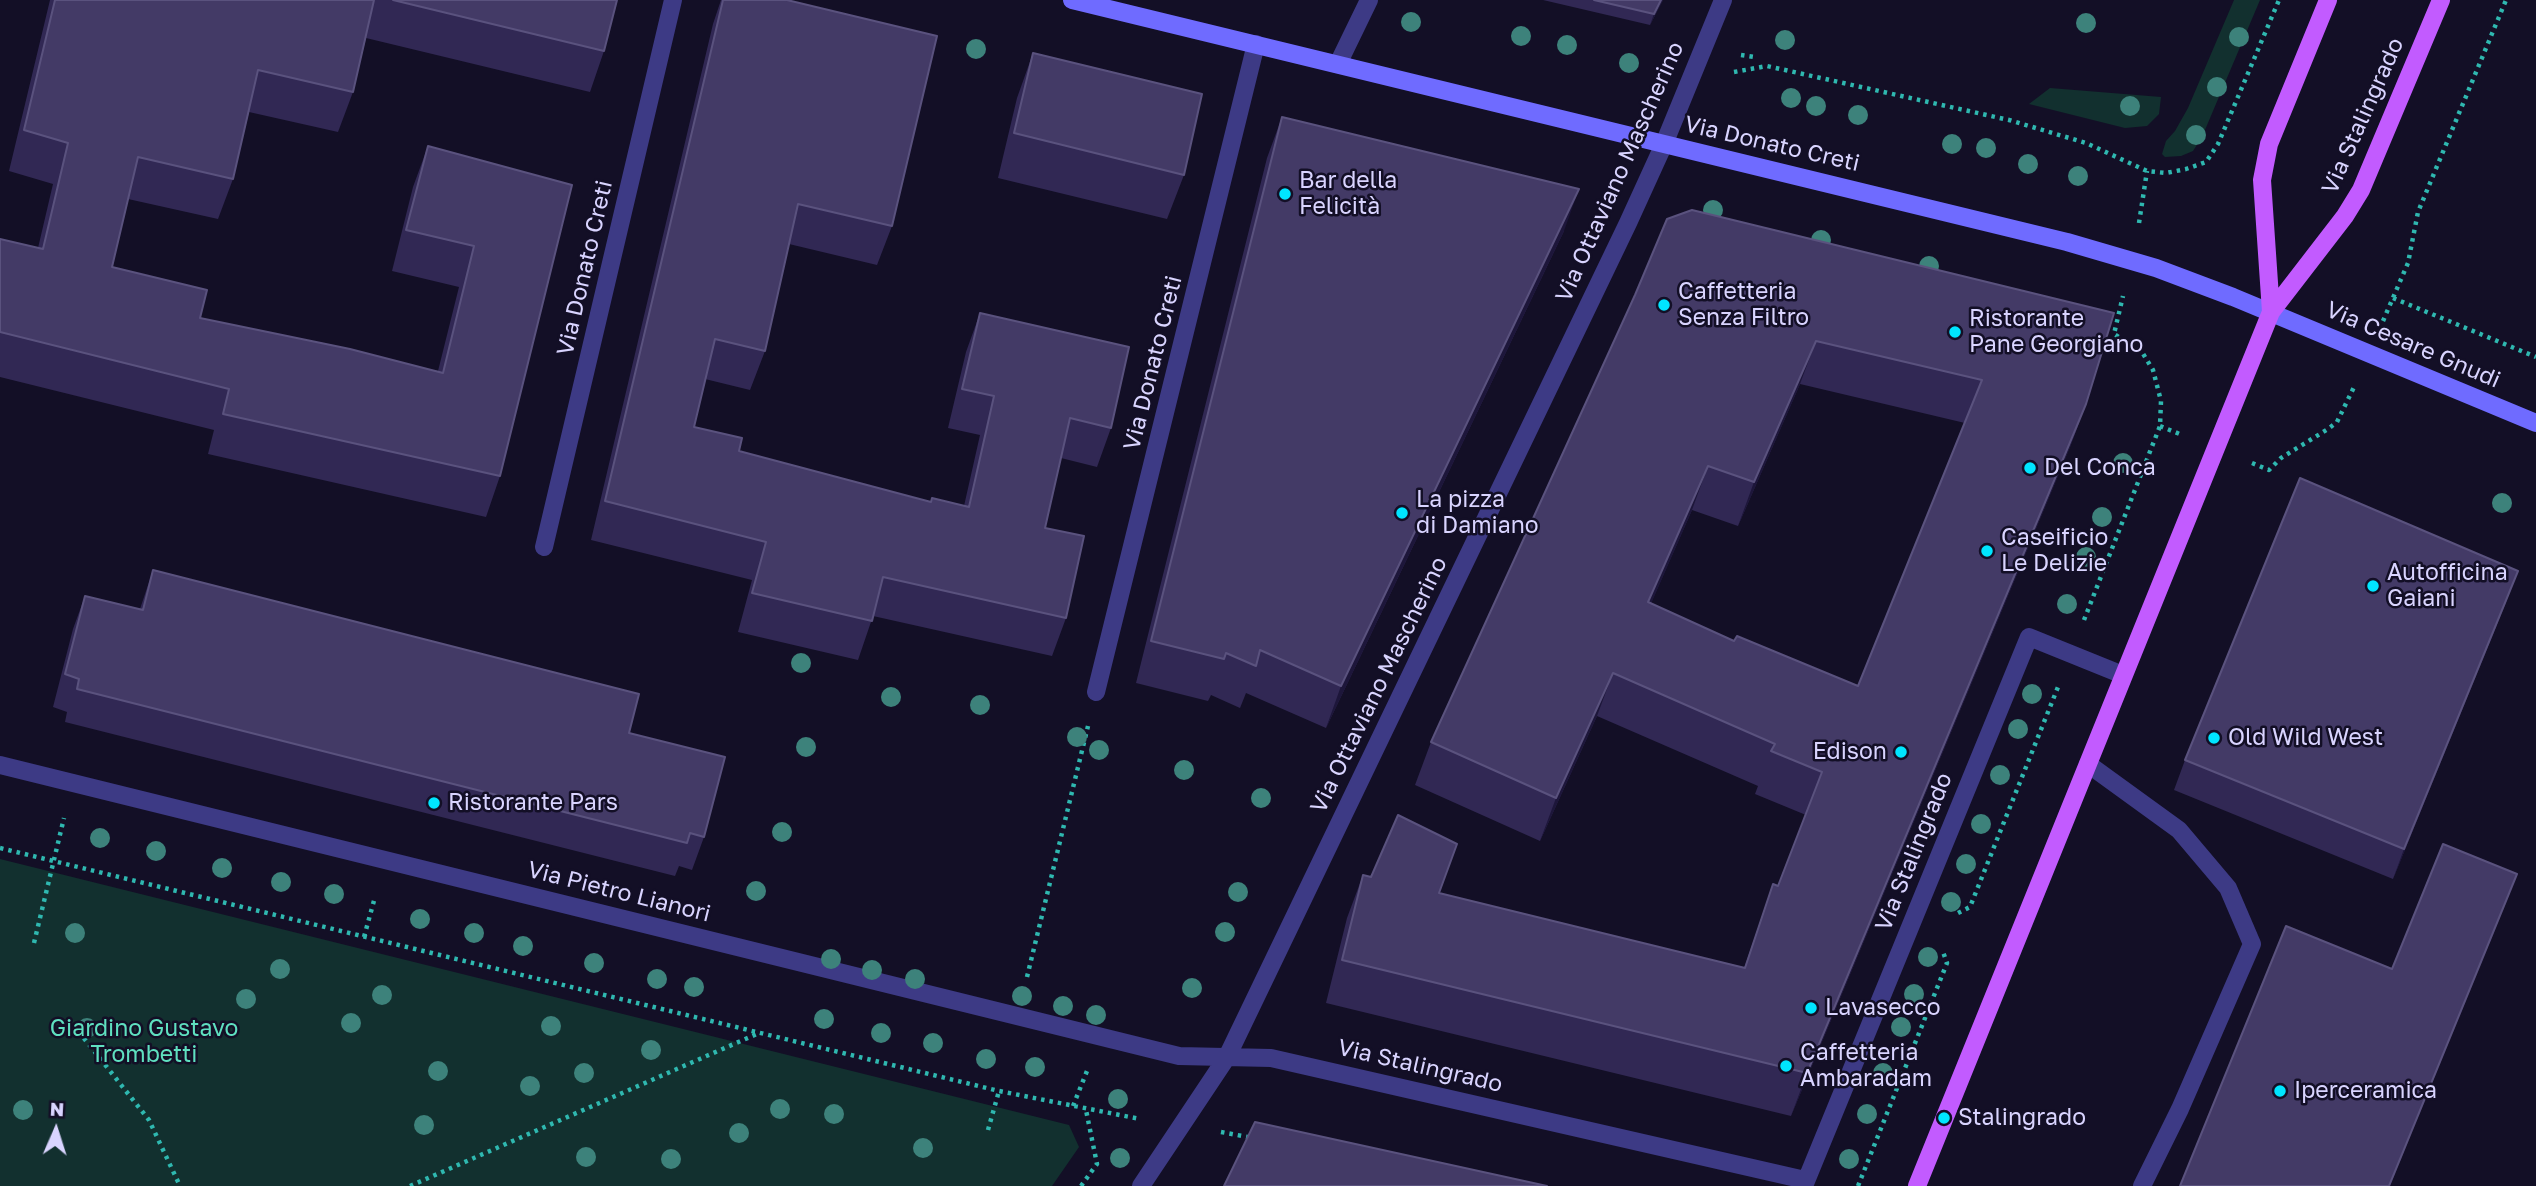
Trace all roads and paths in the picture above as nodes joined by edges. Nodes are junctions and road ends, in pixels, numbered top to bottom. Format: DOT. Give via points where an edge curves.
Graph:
graph roads {
  1 [pos="673,0"];
  2 [pos="1073,0"];
  3 [pos="1368,0"];
  4 [pos="2279,0"];
  5 [pos="2328,0"];
  6 [pos="2441,0"];
  7 [pos="2506,0"];
  8 [pos="1720,1"];
  9 [pos="1256,44"];
  10 [pos="1338,64"];
  11 [pos="1767,66"];
  12 [pos="1664,144"];
  13 [pos="2147,171"];
  14 [pos="2144,198"];
  15 [pos="2393,298"];
  16 [pos="2388,311"];
  17 [pos="2271,312"];
  18 [pos="2114,334"];
  19 [pos="2536,357"];
  20 [pos="2343,411"];
  21 [pos="2536,423"];
  22 [pos="2269,470"];
  23 [pos="544,547"];
  24 [pos="2082,624"];
  25 [pos="2123,675"];
  26 [pos="2059,684"];
  27 [pos="1096,692"];
  28 [pos="2088,764"];
  29 [pos="0,765"];
  30 [pos="65,814"];
  31 [pos="0,848"];
  32 [pos="54,861"];
  33 [pos="378,886"];
  34 [pos="1946,920"];
  35 [pos="364,937"];
  36 [pos="1938,939"];
  37 [pos="34,943"];
  38 [pos="1027,977"];
  39 [pos="64,1021"];
  40 [pos="759,1032"];
  41 [pos="1227,1057"];
  42 [pos="1089,1065"];
  43 [pos="999,1091"];
  44 [pos="1073,1106"];
  45 [pos="1086,1110"];
  46 [pos="1141,1119"];
  47 [pos="988,1130"];
  48 [pos="1237,1135"];
  49 [pos="1264,1141"];
  50 [pos="1804,1183"];
  51 [pos="180,1186"];
  52 [pos="410,1186"];
  53 [pos="1082,1186"];
  54 [pos="1141,1186"];
  55 [pos="1857,1186"];
  56 [pos="1917,1186"];
  57 [pos="2142,1186"];
  1 -- 23 [label="street, Via Donato Creti"];
  2 -- 9 [label="main road, Via Donato Creti"];
  3 -- 10 [label="street"];
  4 -- 13 [label="path" via="2218,144 2206,162 2166,173"];
  5 -- 17 [label="main road, Via Stalingrado" via="2269,144 2262,180"];
  6 -- 17 [label="main road, Via Stalingrado" via="2361,190"];
  7 -- 15 [label="path" via="2418,212 2408,263"];
  8 -- 12 [label="street, Via Ottaviano Mascherino"];
  9 -- 10 [label="main road, Via Donato Creti"];
  9 -- 27 [label="street, Via Donato Creti"];
  10 -- 12 [label="main road, Via Donato Creti"];
  11 -- 13 [label="path" via="2009,120 2086,143"];
  12 -- 17 [label="main road, Via Donato Creti" via="2067,242 2156,268"];
  12 -- 41 [label="street, Via Ottaviano Mascherino"];
  13 -- 14 [label="path"];
  15 -- 16 [label="path"];
  15 -- 19 [label="path"];
  17 -- 21 [label="main road, Via Cesare Gnudi"];
  17 -- 25 [label="main road, Via Stalingrado"];
  18 -- 24 [label="path" via="2142,352 2153,370 2161,401 2160,426"];
  20 -- 22 [label="path" via="2337,422"];
  25 -- 28 [label="main road, Via Stalingrado"];
  25 -- 50 [label="street, Via Stalingrado" via="2029,637"];
  26 -- 34 [label="path" via="1970,907"];
  27 -- 38 [label="path"];
  28 -- 56 [label="main road, Via Stalingrado"];
  28 -- 57 [label="street" via="2179,830 2228,888 2252,944"];
  29 -- 41 [label="street, Via Pietro Lianori" via="1179,1055"];
  30 -- 32 [label="path"];
  31 -- 32 [label="path"];
  32 -- 35 [label="path"];
  32 -- 37 [label="path"];
  33 -- 35 [label="path"];
  35 -- 40 [label="path"];
  36 -- 55 [label="path" via="1947,963"];
  39 -- 51 [label="path" via="83,1037 149,1120"];
  40 -- 43 [label="path"];
  40 -- 52 [label="path"];
  41 -- 50 [label="street, Via Stalingrado" via="1271,1058"];
  41 -- 54 [label="street, Via Ottaviano Mascherino"];
  42 -- 44 [label="path"];
  43 -- 44 [label="path"];
  43 -- 47 [label="path"];
  44 -- 45 [label="path"];
  45 -- 46 [label="path"];
  45 -- 53 [label="path" via="1097,1164"];
  48 -- 49 [label="path"];
}
